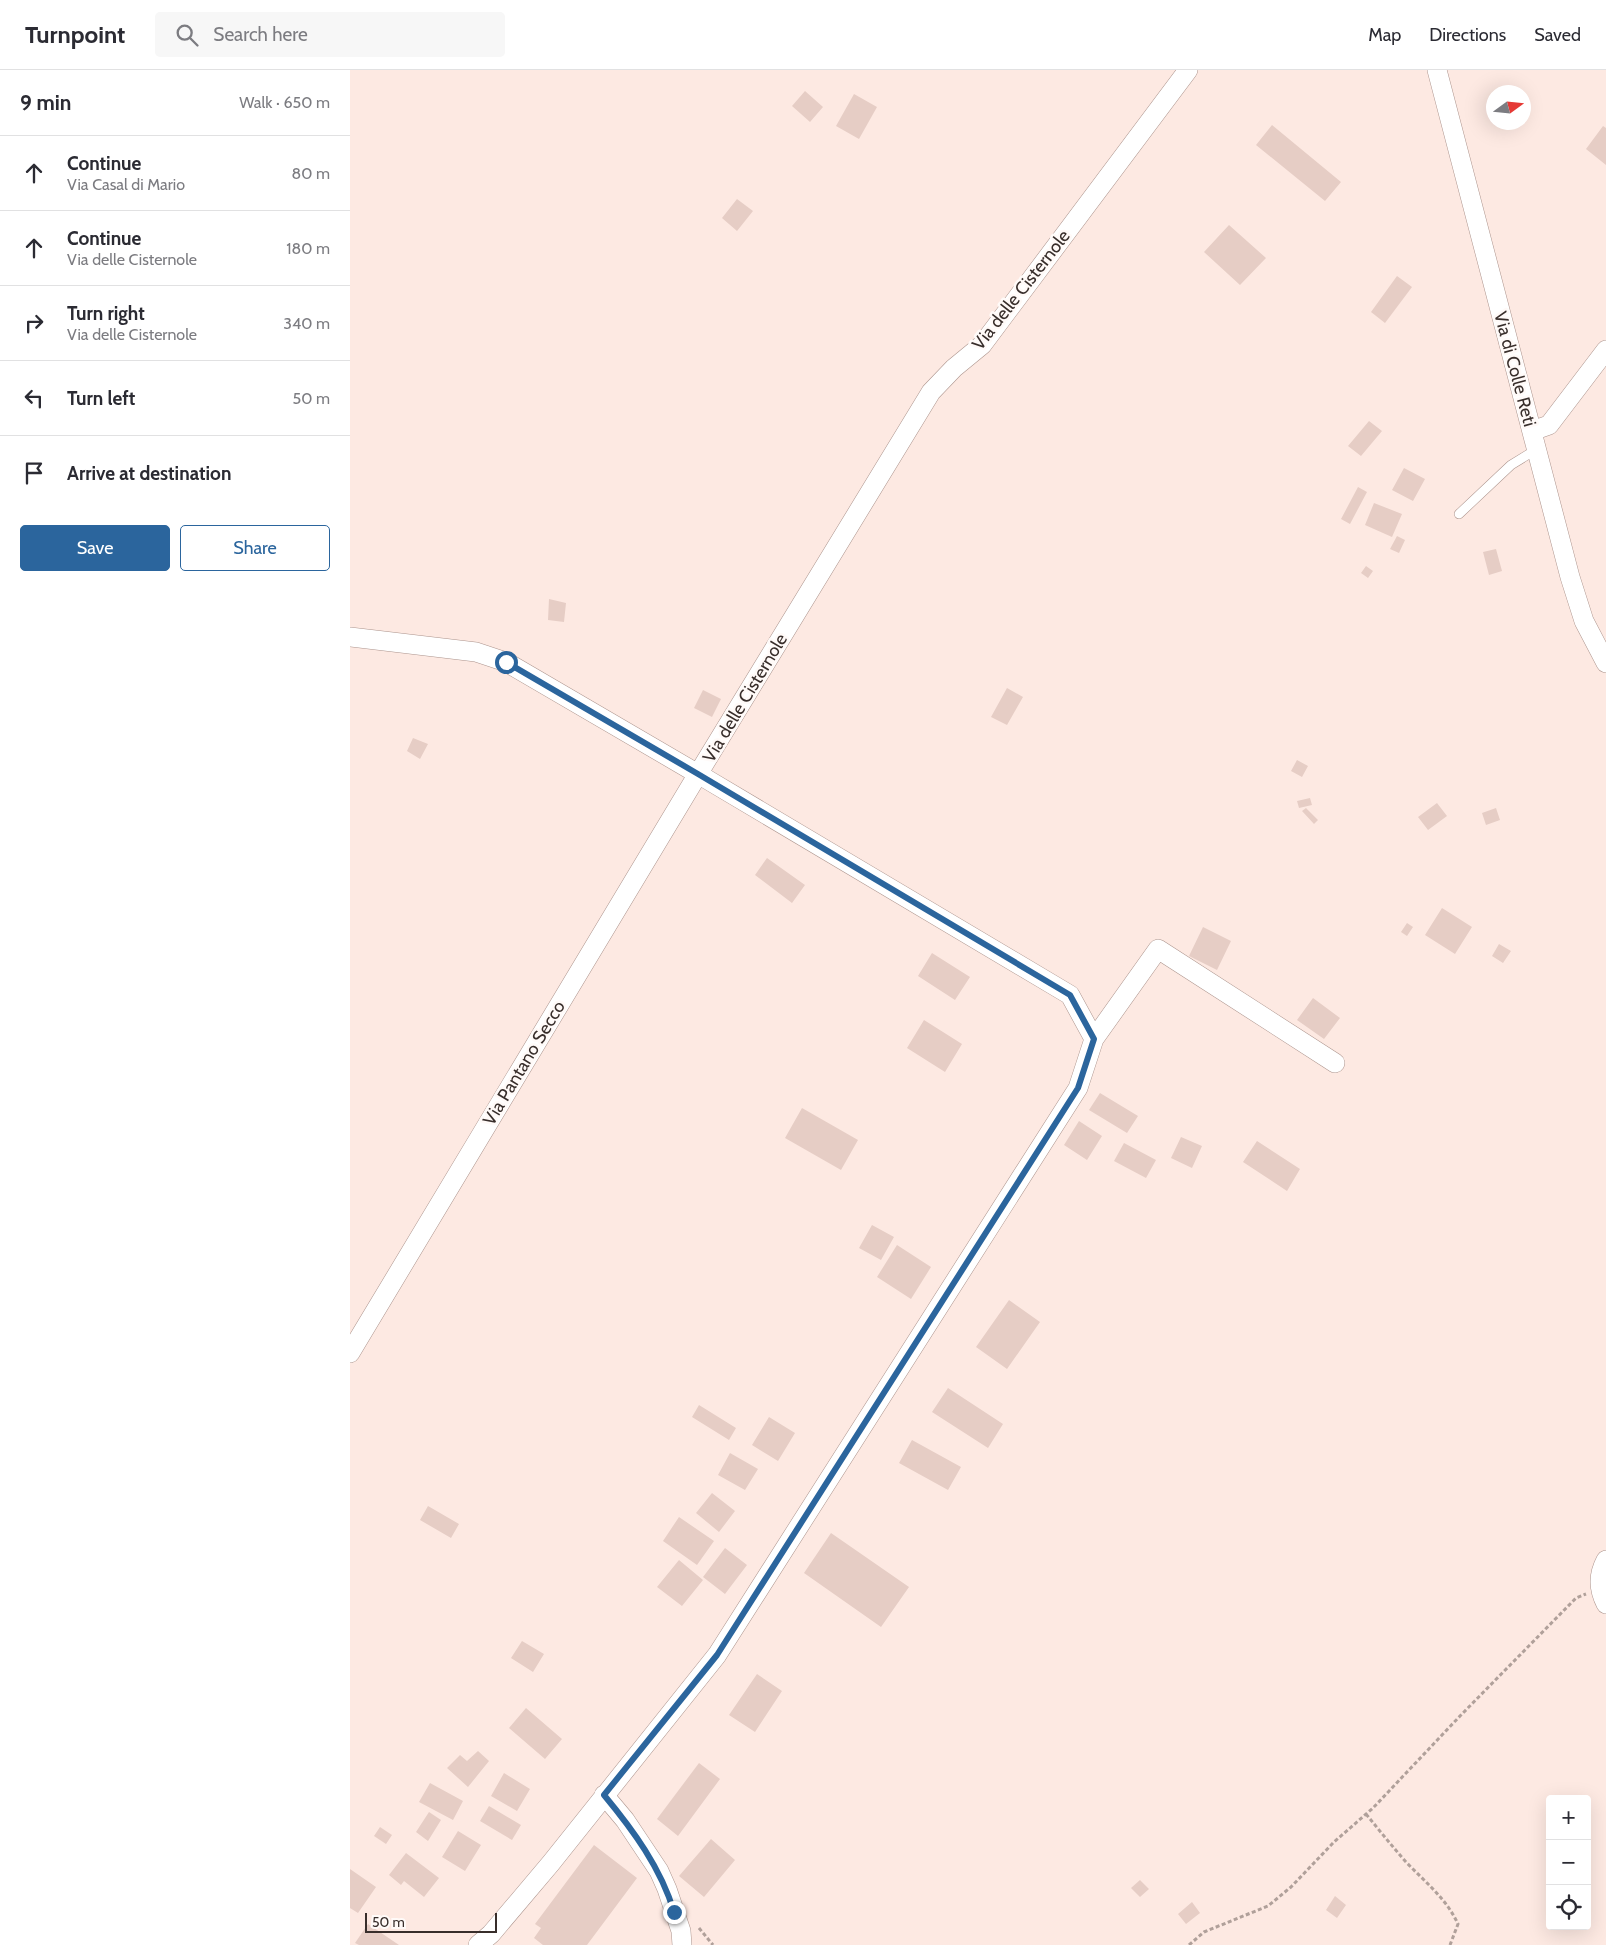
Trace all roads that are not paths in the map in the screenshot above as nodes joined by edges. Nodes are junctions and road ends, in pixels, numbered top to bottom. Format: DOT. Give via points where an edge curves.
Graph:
graph roads {
  1 [pos="1188,70"];
  2 [pos="1436,70"];
  3 [pos="1606,350"];
  4 [pos="1532,431"];
  5 [pos="1537,449"];
  6 [pos="1459,514"];
  7 [pos="350,637"];
  8 [pos="1606,662"];
  9 [pos="698,774"];
  10 [pos="1094,1039"];
  11 [pos="1335,1063"];
  12 [pos="350,1353"];
  13 [pos="1606,1560"];
  14 [pos="1603,1596"];
  15 [pos="604,1795"];
  16 [pos="478,1945"];
  17 [pos="682,1945"];
  1 -- 9 [label="street, Via delle Cisternole" via="982,345 931,392"];
  2 -- 4 [label="street, Via di Colle Reti"];
  3 -- 4 [label="street" via="1549,425"];
  4 -- 5 [label="street, Via di Colle Reti"];
  5 -- 6 [label="lane" via="1511,465"];
  5 -- 8 [label="street, Via di Colle Reti" via="1579,608"];
  7 -- 9 [label="street" via="476,652 506,662"];
  9 -- 10 [label="street, Via delle Cisternole" via="1070,995"];
  9 -- 12 [label="street, Via Pantano Secco"];
  10 -- 11 [label="street" via="1158,949"];
  10 -- 15 [label="street" via="1078,1088 717,1655"];
  13 -- 14 [label="street" via="1600,1575"];
  15 -- 16 [label="street" via="551,1863"];
  15 -- 17 [label="street" via="659,1871 681,1931"];
}
